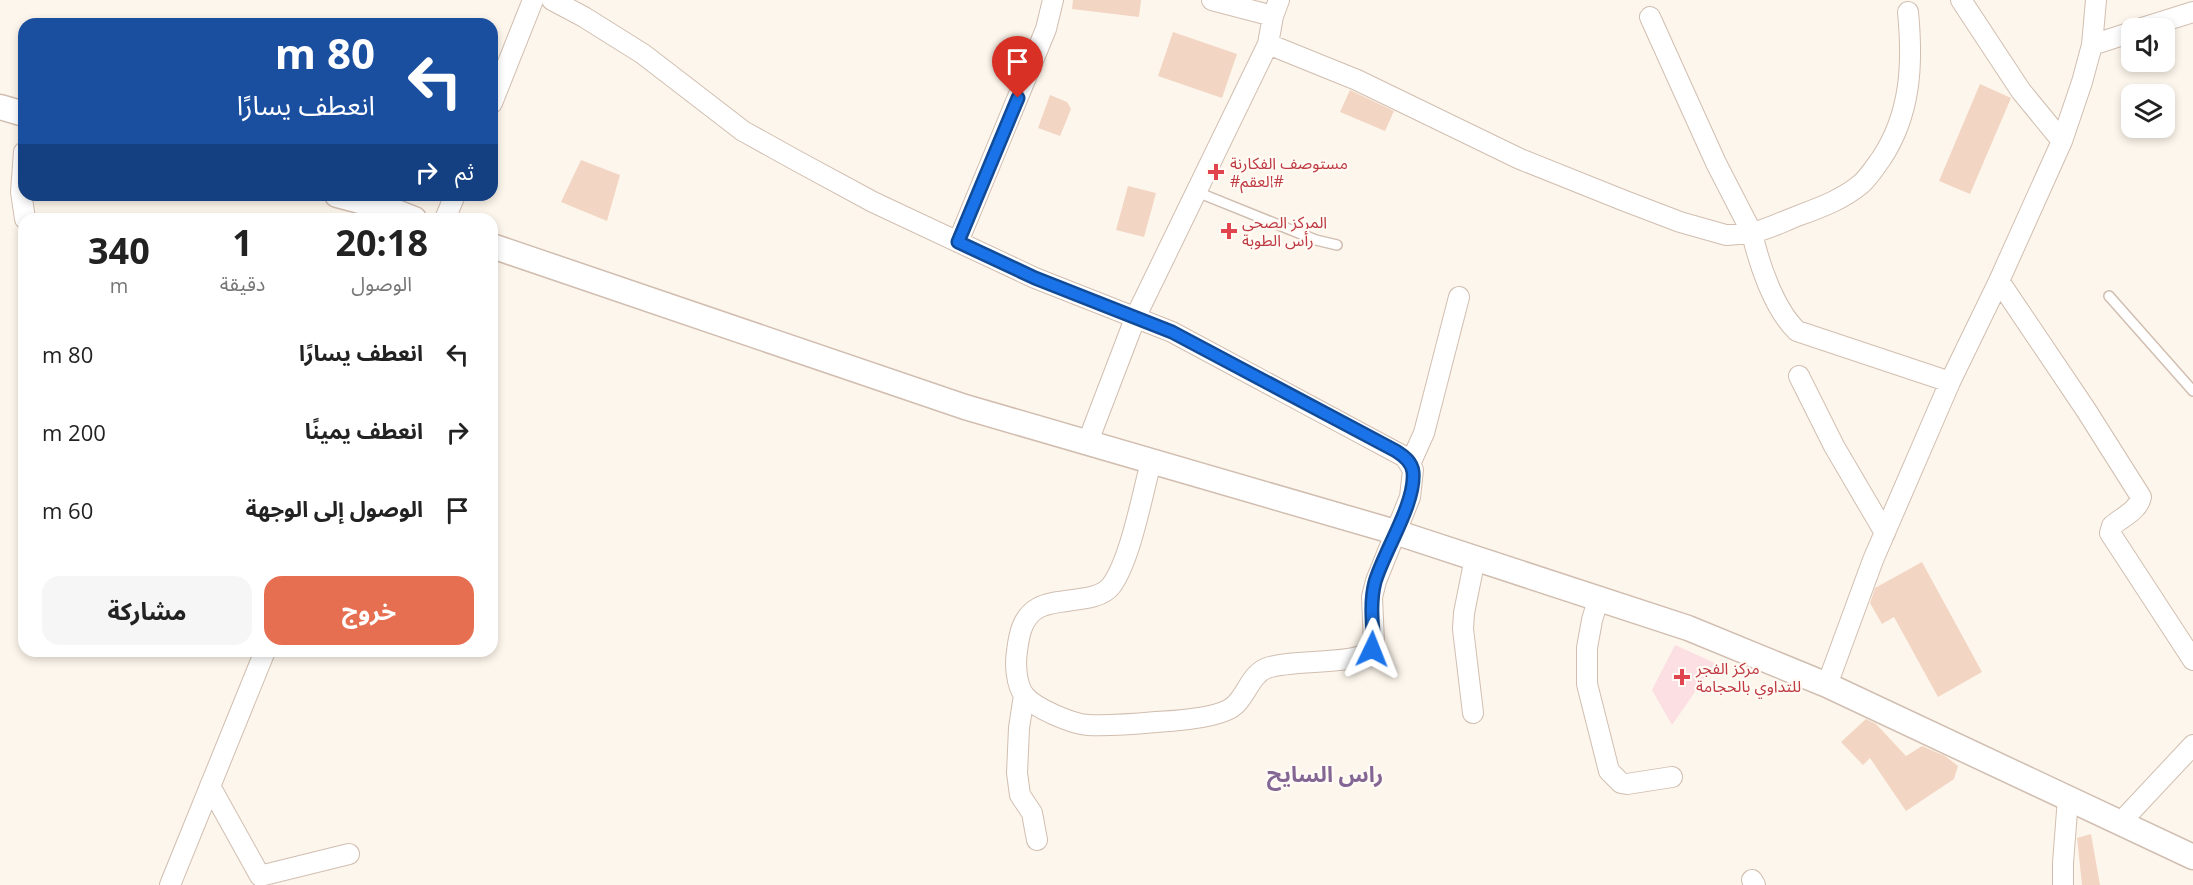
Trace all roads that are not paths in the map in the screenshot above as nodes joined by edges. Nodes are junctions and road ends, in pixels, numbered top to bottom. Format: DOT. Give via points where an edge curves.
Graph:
graph roads {
  1 [pos="534,0"];
  2 [pos="552,0"];
  3 [pos="1053,0"];
  4 [pos="1212,0"];
  5 [pos="1961,0"];
  6 [pos="2096,0"];
  7 [pos="1276,8"];
  8 [pos="1908,12"];
  9 [pos="2193,12"];
  10 [pos="1650,17"];
  11 [pos="2174,18"];
  12 [pos="2121,36"];
  13 [pos="1268,44"];
  14 [pos="2092,45"];
  15 [pos="498,88"];
  16 [pos="0,107"];
  17 [pos="18,112"];
  18 [pos="2062,141"];
  19 [pos="1197,192"];
  20 [pos="360,201"];
  21 [pos="399,213"];
  22 [pos="1752,233"];
  23 [pos="958,242"];
  24 [pos="1337,245"];
  25 [pos="498,248"];
  26 [pos="1999,281"];
  27 [pos="2109,296"];
  28 [pos="1459,297"];
  29 [pos="1136,316"];
  30 [pos="1799,376"];
  31 [pos="1950,382"];
  32 [pos="2193,391"];
  33 [pos="1087,444"];
  34 [pos="1151,462"];
  35 [pos="1410,464"];
  36 [pos="1395,532"];
  37 [pos="1885,533"];
  38 [pos="1475,558"];
  39 [pos="1599,597"];
  40 [pos="263,657"];
  41 [pos="2193,660"];
  42 [pos="1827,685"];
  43 [pos="1024,695"];
  44 [pos="1473,712"];
  45 [pos="2193,745"];
  46 [pos="1672,777"];
  47 [pos="210,786"];
  48 [pos="2068,798"];
  49 [pos="2120,823"];
  50 [pos="1037,840"];
  51 [pos="349,854"];
  52 [pos="2193,857"];
  53 [pos="170,885"];
  54 [pos="2063,885"];
  1 -- 15 [label="street"];
  2 -- 23 [label="street" via="643,54 743,131 873,202"];
  3 -- 23 [label="street" via="1038,49"];
  4 -- 7 [label="street"];
  5 -- 18 [label="street" via="2021,91"];
  6 -- 14 [label="street"];
  7 -- 13 [label="street"];
  8 -- 22 [label="street" via="1910,84 1898,125 1873,170 1862,183 1833,203"];
  9 -- 11 [label="street"];
  10 -- 22 [label="street"];
  12 -- 14 [label="street"];
  13 -- 19 [label="street"];
  13 -- 22 [label="street" via="1357,80 1520,159 1624,201 1726,235"];
  14 -- 18 [label="street"];
  16 -- 17 [label="street"];
  18 -- 26 [label="street"];
  19 -- 24 [label="lane"];
  19 -- 29 [label="street"];
  20 -- 21 [label="street"];
  22 -- 31 [label="street" via="1776,301 1797,331"];
  23 -- 29 [label="street" via="1035,278"];
  25 -- 33 [label="street" via="932,396"];
  26 -- 31 [label="street"];
  26 -- 41 [label="street" via="2140,497 2134,510 2112,526 2110,533"];
  27 -- 32 [label="lane"];
  28 -- 35 [label="street" via="1424,434"];
  29 -- 33 [label="street"];
  29 -- 35 [label="street" via="1371,438 1405,457"];
  30 -- 37 [label="street"];
  31 -- 37 [label="street"];
  33 -- 34 [label="street"];
  34 -- 36 [label="street"];
  34 -- 43 [label="street" via="1121,572 1108,590 1038,608 1026,619 1016,655 1017,678"];
  35 -- 36 [label="street" via="1410,497"];
  36 -- 38 [label="street"];
  36 -- 43 [label="street" via="1372,597 1374,643 1366,655 1266,668 1234,707 1174,721 1087,725 1067,721"];
  37 -- 42 [label="street"];
  38 -- 39 [label="street"];
  38 -- 44 [label="street" via="1463,629"];
  39 -- 42 [label="street" via="1696,631"];
  39 -- 46 [label="street" via="1587,648 1587,684 1609,771 1627,784"];
  40 -- 47 [label="street"];
  42 -- 48 [label="street"];
  43 -- 50 [label="street" via="1017,773 1020,795 1032,813"];
  45 -- 49 [label="street"];
  47 -- 51 [label="street" via="260,876"];
  47 -- 53 [label="street"];
  48 -- 49 [label="street"];
  48 -- 54 [label="street"];
  49 -- 52 [label="street"];
}
